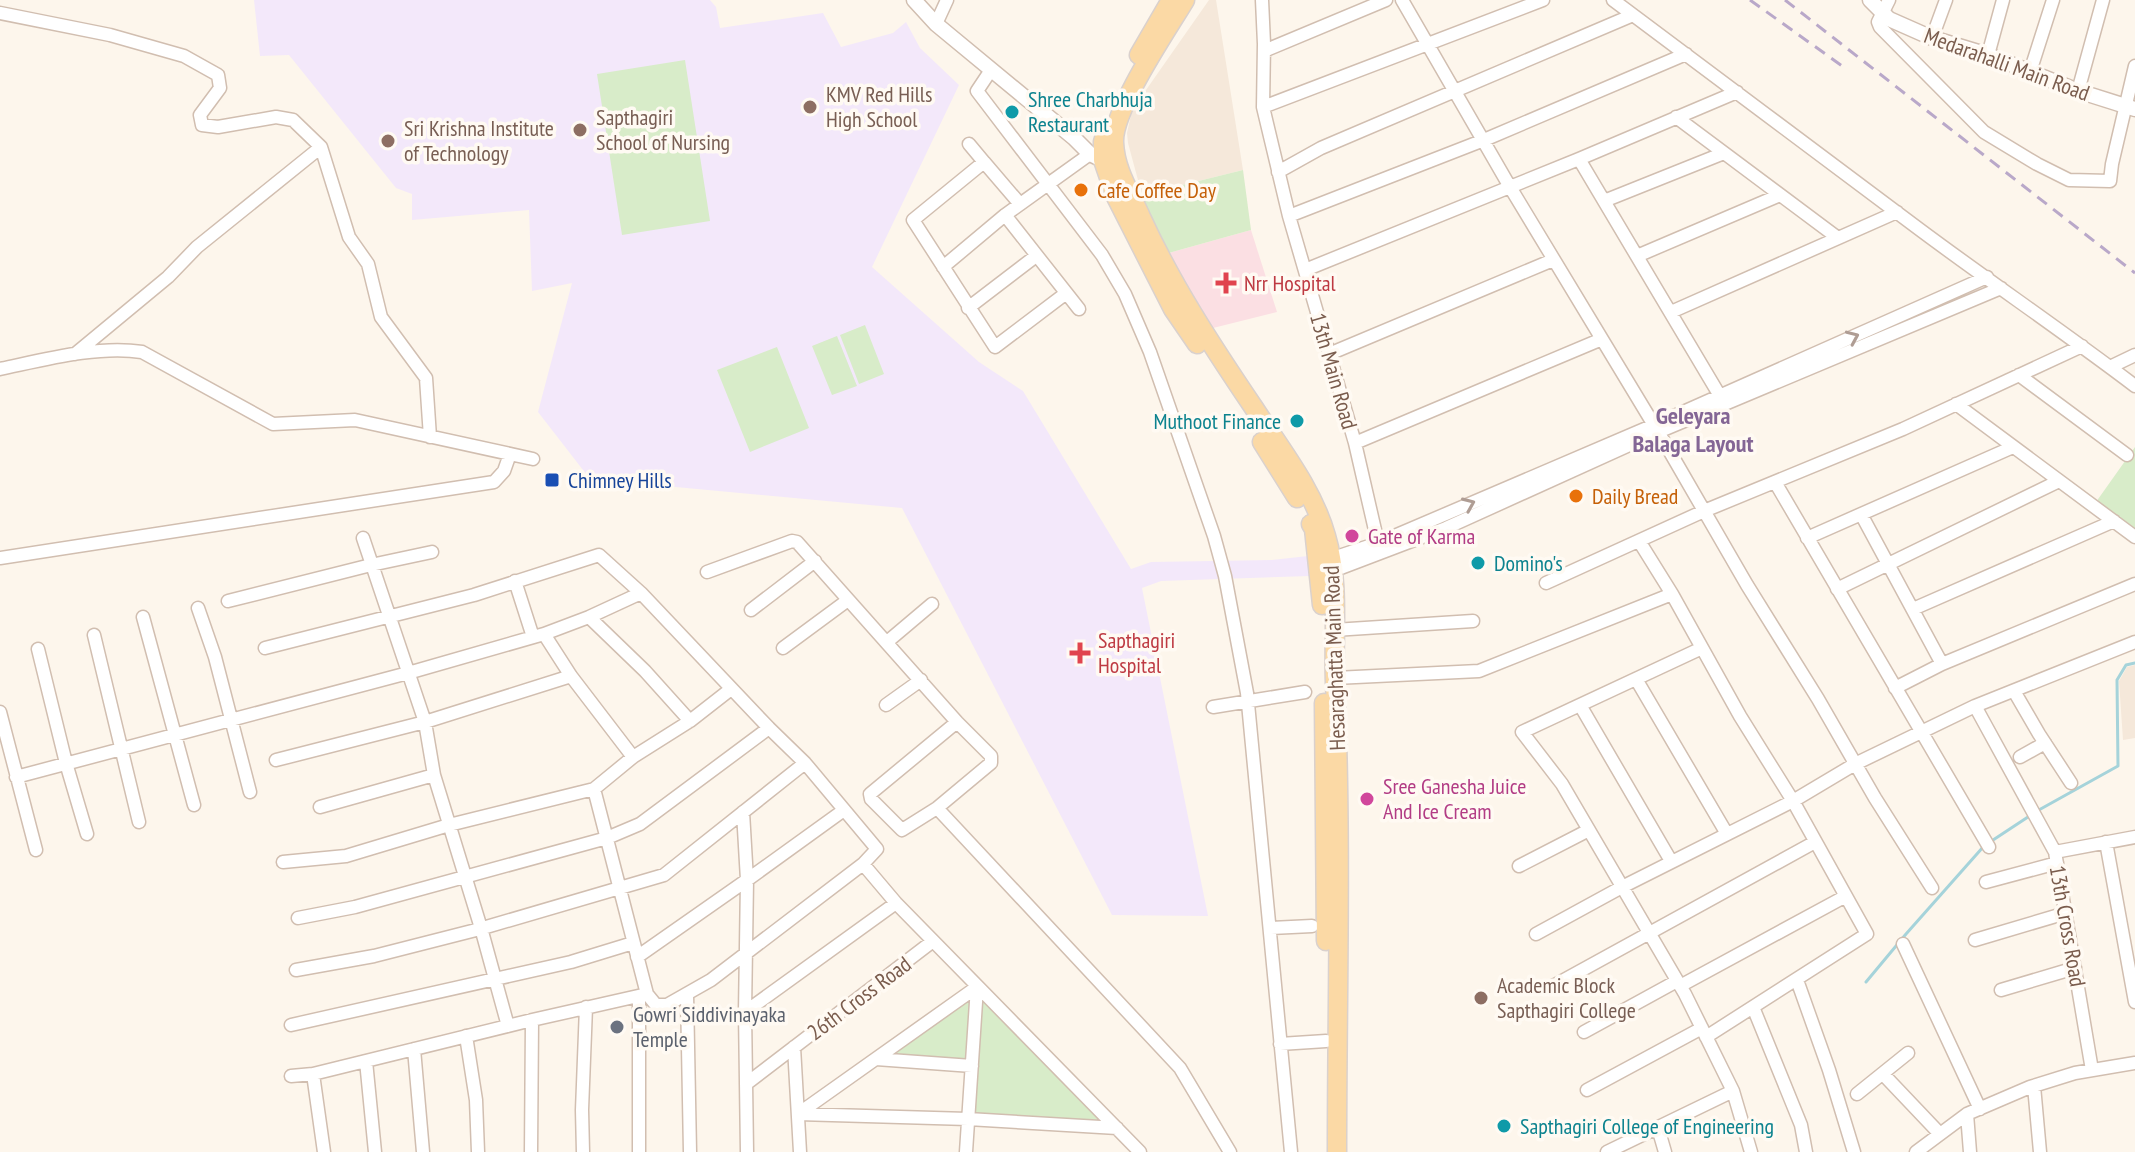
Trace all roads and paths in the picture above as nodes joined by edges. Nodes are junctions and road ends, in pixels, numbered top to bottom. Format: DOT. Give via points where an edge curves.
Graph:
graph roads {
  1 [pos="914,0"];
  2 [pos="947,0"];
  3 [pos="1171,0"];
  4 [pos="1185,0"];
  5 [pos="1262,0"];
  6 [pos="1386,0"];
  7 [pos="1402,0"];
  8 [pos="1543,0"];
  9 [pos="1613,0"];
  10 [pos="1870,0"];
  11 [pos="1889,0"];
  12 [pos="1946,0"];
  13 [pos="2003,0"];
  14 [pos="2053,0"];
  15 [pos="2103,0"];
  16 [pos="0,13"];
  17 [pos="1882,14"];
  18 [pos="1633,15"];
  19 [pos="936,24"];
  20 [pos="1932,38"];
  21 [pos="1428,44"];
  22 [pos="1264,51"];
  23 [pos="1686,54"];
  24 [pos="1988,55"];
  25 [pos="2135,66"];
  26 [pos="991,70"];
  27 [pos="2030,72"];
  28 [pos="2078,91"];
  29 [pos="1456,92"];
  30 [pos="1737,92"];
  31 [pos="1263,107"];
  32 [pos="2131,108"];
  33 [pos="1676,117"];
  34 [pos="1484,140"];
  35 [pos="969,144"];
  36 [pos="321,147"];
  37 [pos="1106,153"];
  38 [pos="1724,153"];
  39 [pos="1579,159"];
  40 [pos="984,162"];
  41 [pos="1278,172"];
  42 [pos="1048,184"];
  43 [pos="1510,187"];
  44 [pos="1780,195"];
  45 [pos="1604,201"];
  46 [pos="1020,204"];
  47 [pos="1897,212"];
  48 [pos="1005,215"];
  49 [pos="1289,216"];
  50 [pos="1838,238"];
  51 [pos="1036,256"];
  52 [pos="1637,256"];
  53 [pos="1553,260"];
  54 [pos="943,267"];
  55 [pos="1305,270"];
  56 [pos="1987,277"];
  57 [pos="2001,288"];
  58 [pos="1065,294"];
  59 [pos="968,308"];
  60 [pos="1079,309"];
  61 [pos="1671,312"];
  62 [pos="1602,339"];
  63 [pos="2082,346"];
  64 [pos="75,354"];
  65 [pos="1329,354"];
  66 [pos="2135,355"];
  67 [pos="2110,367"];
  68 [pos="0,369"];
  69 [pos="2019,375"];
  70 [pos="2135,386"];
  71 [pos="1720,396"];
  72 [pos="1956,404"];
  73 [pos="1656,428"];
  74 [pos="430,437"];
  75 [pos="1355,443"];
  76 [pos="2013,447"];
  77 [pos="510,454"];
  78 [pos="2127,455"];
  79 [pos="533,459"];
  80 [pos="2059,481"];
  81 [pos="1775,482"];
  82 [pos="1704,511"];
  83 [pos="1861,514"];
  84 [pos="2114,521"];
  85 [pos="2135,537"];
  86 [pos="363,538"];
  87 [pos="1807,538"];
  88 [pos="1639,541"];
  89 [pos="1378,543"];
  90 [pos="432,552"];
  91 [pos="0,558"];
  92 [pos="815,561"];
  93 [pos="1888,564"];
  94 [pos="371,565"];
  95 [pos="1325,566"];
  96 [pos="707,572"];
  97 [pos="515,581"];
  98 [pos="1546,583"];
  99 [pos="2135,584"];
  100 [pos="1837,589"];
  101 [pos="641,593"];
  102 [pos="1672,594"];
  103 [pos="848,600"];
  104 [pos="228,601"];
  105 [pos="932,604"];
  106 [pos="198,608"];
  107 [pos="1913,609"];
  108 [pos="751,610"];
  109 [pos="389,616"];
  110 [pos="143,617"];
  111 [pos="589,617"];
  112 [pos="1473,621"];
  113 [pos="1334,630"];
  114 [pos="94,635"];
  115 [pos="538,636"];
  116 [pos="887,642"];
  117 [pos="2135,642"];
  118 [pos="265,648"];
  119 [pos="783,648"];
  120 [pos="1702,648"];
  121 [pos="38,649"];
  122 [pos="1942,664"];
  123 [pos="408,673"];
  124 [pos="571,676"];
  125 [pos="1335,678"];
  126 [pos="1636,679"];
  127 [pos="921,680"];
  128 [pos="1895,688"];
  129 [pos="731,689"];
  130 [pos="2014,691"];
  131 [pos="1305,692"];
  132 [pos="1248,701"];
  133 [pos="886,705"];
  134 [pos="1580,705"];
  135 [pos="1975,706"];
  136 [pos="1213,707"];
  137 [pos="0,712"];
  138 [pos="232,719"];
  139 [pos="690,721"];
  140 [pos="425,722"];
  141 [pos="957,722"];
  142 [pos="769,728"];
  143 [pos="1921,732"];
  144 [pos="174,734"];
  145 [pos="2045,743"];
  146 [pos="122,748"];
  147 [pos="633,757"];
  148 [pos="2020,757"];
  149 [pos="276,760"];
  150 [pos="66,763"];
  151 [pos="805,763"];
  152 [pos="1855,764"];
  153 [pos="434,775"];
  154 [pos="16,777"];
  155 [pos="2071,783"];
  156 [pos="594,789"];
  157 [pos="250,792"];
  158 [pos="1793,801"];
  159 [pos="194,805"];
  160 [pos="320,807"];
  161 [pos="937,808"];
  162 [pos="844,810"];
  163 [pos="743,812"];
  164 [pos="139,822"];
  165 [pos="449,825"];
  166 [pos="1589,830"];
  167 [pos="87,834"];
  168 [pos="1727,834"];
  169 [pos="2135,837"];
  170 [pos="607,838"];
  171 [pos="1815,842"];
  172 [pos="2106,842"];
  173 [pos="1989,847"];
  174 [pos="36,850"];
  175 [pos="2056,858"];
  176 [pos="1671,861"];
  177 [pos="283,862"];
  178 [pos="863,864"];
  179 [pos="1519,866"];
  180 [pos="465,877"];
  181 [pos="747,880"];
  182 [pos="1986,882"];
  183 [pos="1622,887"];
  184 [pos="1932,888"];
  185 [pos="619,889"];
  186 [pos="1846,896"];
  187 [pos="896,903"];
  188 [pos="2066,913"];
  189 [pos="298,918"];
  190 [pos="1312,926"];
  191 [pos="481,928"];
  192 [pos="1271,928"];
  193 [pos="1536,934"];
  194 [pos="1649,934"];
  195 [pos="1975,940"];
  196 [pos="933,941"];
  197 [pos="633,943"];
  198 [pos="1903,944"];
  199 [pos="747,952"];
  200 [pos="637,957"];
  201 [pos="2075,968"];
  202 [pos="296,970"];
  203 [pos="495,979"];
  204 [pos="1797,980"];
  205 [pos="1678,983"];
  206 [pos="1553,986"];
  207 [pos="977,987"];
  208 [pos="2001,990"];
  209 [pos="687,994"];
  210 [pos="643,995"];
  211 [pos="2135,1002"];
  212 [pos="586,1007"];
  213 [pos="1753,1007"];
  214 [pos="745,1012"];
  215 [pos="532,1020"];
  216 [pos="291,1025"];
  217 [pos="508,1026"];
  218 [pos="1584,1032"];
  219 [pos="1704,1032"];
  220 [pos="466,1036"];
  221 [pos="1326,1041"];
  222 [pos="1280,1044"];
  223 [pos="794,1047"];
  224 [pos="414,1049"];
  225 [pos="1908,1053"];
  226 [pos="876,1059"];
  227 [pos="366,1061"];
  228 [pos="2135,1063"];
  229 [pos="972,1066"];
  230 [pos="2092,1070"];
  231 [pos="313,1074"];
  232 [pos="1883,1074"];
  233 [pos="291,1076"];
  234 [pos="746,1084"];
  235 [pos="2034,1086"];
  236 [pos="1587,1090"];
  237 [pos="1733,1091"];
  238 [pos="1857,1094"];
  239 [pos="1973,1112"];
  240 [pos="798,1114"];
  241 [pos="968,1119"];
  242 [pos="1117,1128"];
  243 [pos="1658,1128"];
  244 [pos="1940,1134"];
  245 [pos="324,1152"];
  246 [pos="375,1152"];
  247 [pos="423,1152"];
  248 [pos="478,1152"];
  249 [pos="531,1152"];
  250 [pos="583,1152"];
  251 [pos="639,1152"];
  252 [pos="690,1152"];
  253 [pos="747,1152"];
  254 [pos="800,1152"];
  255 [pos="966,1152"];
  256 [pos="1140,1152"];
  257 [pos="1230,1152"];
  258 [pos="1291,1152"];
  259 [pos="1326,1152"];
  260 [pos="1337,1152"];
  261 [pos="1607,1152"];
  262 [pos="1665,1152"];
  263 [pos="1751,1152"];
  264 [pos="1806,1152"];
  265 [pos="1854,1152"];
  266 [pos="1916,1152"];
  267 [pos="1970,1152"];
  268 [pos="2040,1152"];
  1 -- 19 [label="street"];
  2 -- 19 [label="street"];
  3 -- 37 [label="main road" via="1116,96"];
  4 -- 37 [label="main road" via="1134,84"];
  5 -- 22 [label="street, 13th Main Road"];
  6 -- 22 [label="street"];
  7 -- 21 [label="street"];
  8 -- 21 [label="street"];
  9 -- 18 [label="street"];
  10 -- 17 [label="street"];
  11 -- 17 [label="street"];
  12 -- 20 [label="street"];
  13 -- 24 [label="street"];
  14 -- 27 [label="street"];
  15 -- 28 [label="street"];
  16 -- 36 [label="street" via="184,56 218,75 220,88 200,115 202,125 293,120"];
  17 -- 20 [label="street, Medarahalli Main Road"];
  17 -- 32 [label="street" via="1880,27 1984,132 2069,180 2110,181"];
  18 -- 23 [label="street"];
  18 -- 29 [label="street"];
  19 -- 26 [label="street"];
  20 -- 24 [label="street, Medarahalli Main Road"];
  21 -- 29 [label="street"];
  21 -- 31 [label="street"];
  22 -- 31 [label="street, 13th Main Road"];
  23 -- 30 [label="street"];
  23 -- 34 [label="street"];
  24 -- 27 [label="street, Medarahalli Main Road"];
  25 -- 32 [label="street"];
  26 -- 37 [label="street" via="1074,138 1089,139"];
  26 -- 42 [label="street" via="977,91"];
  27 -- 28 [label="street, Medarahalli Main Road"];
  28 -- 32 [label="street, Medarahalli Main Road"];
  29 -- 34 [label="street"];
  29 -- 41 [label="street" via="1321,148"];
  30 -- 33 [label="street"];
  30 -- 47 [label="street"];
  31 -- 41 [label="street, 13th Main Road"];
  33 -- 38 [label="street"];
  33 -- 39 [label="street"];
  34 -- 43 [label="street"];
  34 -- 49 [label="street"];
  35 -- 40 [label="street"];
  36 -- 64 [label="street"];
  36 -- 74 [label="street" via="349,237 368,264 381,317 426,378"];
  37 -- 42 [label="street"];
  37 -- 95 [label="main road, Hesaraghatta Main Road" via="1188,308 1314,504 1326,535"];
  38 -- 44 [label="street"];
  38 -- 45 [label="street"];
  39 -- 43 [label="street"];
  39 -- 45 [label="street"];
  40 -- 46 [label="street"];
  40 -- 54 [label="street" via="913,220"];
  41 -- 49 [label="street, 13th Main Road"];
  42 -- 46 [label="street"];
  42 -- 132 [label="street" via="1102,255 1150,352 1214,536"];
  43 -- 53 [label="street"];
  43 -- 55 [label="street"];
  44 -- 50 [label="street"];
  44 -- 52 [label="street"];
  45 -- 52 [label="street"];
  46 -- 48 [label="street"];
  47 -- 50 [label="street"];
  47 -- 56 [label="street"];
  48 -- 51 [label="street"];
  48 -- 54 [label="street"];
  49 -- 55 [label="street, 13th Main Road"];
  50 -- 61 [label="street"];
  51 -- 58 [label="street"];
  51 -- 59 [label="street"];
  52 -- 61 [label="street"];
  53 -- 62 [label="street"];
  53 -- 65 [label="street"];
  54 -- 59 [label="street"];
  55 -- 65 [label="street, 13th Main Road"];
  56 -- 57 [label="street"];
  71 -- 56 [label="street, one-way"];
  57 -- 63 [label="street"];
  57 -- 73 [label="street"];
  58 -- 59 [label="street" via="995,347"];
  58 -- 60 [label="street"];
  61 -- 71 [label="street"];
  62 -- 73 [label="street"];
  62 -- 75 [label="street"];
  63 -- 67 [label="street"];
  63 -- 69 [label="street"];
  64 -- 68 [label="street"];
  64 -- 74 [label="street" via="142,352 273,424 355,420"];
  65 -- 75 [label="street, 13th Main Road"];
  66 -- 67 [label="street"];
  67 -- 70 [label="street"];
  69 -- 72 [label="street"];
  69 -- 78 [label="street"];
  71 -- 73 [label="street"];
  72 -- 76 [label="street"];
  72 -- 81 [label="street"];
  73 -- 82 [label="street"];
  89 -- 73 [label="street, one-way"];
  73 -- 95 [label="street" via="1446,528"];
  74 -- 77 [label="street"];
  75 -- 89 [label="street, 13th Main Road"];
  76 -- 80 [label="street"];
  76 -- 83 [label="street"];
  77 -- 79 [label="street"];
  77 -- 91 [label="street" via="494,482"];
  80 -- 84 [label="street"];
  80 -- 93 [label="street"];
  81 -- 82 [label="street"];
  81 -- 87 [label="street"];
  82 -- 88 [label="street"];
  82 -- 152 [label="street"];
  83 -- 87 [label="street"];
  83 -- 93 [label="street"];
  84 -- 85 [label="street"];
  84 -- 107 [label="street"];
  86 -- 94 [label="street"];
  87 -- 100 [label="street"];
  88 -- 98 [label="street"];
  88 -- 102 [label="street"];
  89 -- 95 [label="street"];
  90 -- 94 [label="street"];
  92 -- 96 [label="street" via="795,541"];
  92 -- 103 [label="street"];
  92 -- 108 [label="street"];
  93 -- 100 [label="street"];
  93 -- 107 [label="street"];
  94 -- 104 [label="street"];
  94 -- 109 [label="street"];
  95 -- 113 [label="main road, Hesaraghatta Main Road"];
  95 -- 221 [label="main road, Hesaraghatta Main Road"];
  97 -- 101 [label="street" via="599,555"];
  97 -- 109 [label="street"];
  97 -- 115 [label="street"];
  99 -- 122 [label="street"];
  100 -- 128 [label="street"];
  101 -- 111 [label="street"];
  101 -- 129 [label="street"];
  102 -- 120 [label="street"];
  102 -- 125 [label="street" via="1479,671"];
  103 -- 116 [label="street"];
  103 -- 119 [label="street"];
  105 -- 116 [label="street"];
  106 -- 138 [label="street"];
  107 -- 122 [label="street"];
  109 -- 118 [label="street"];
  109 -- 123 [label="street"];
  110 -- 144 [label="street"];
  111 -- 115 [label="street"];
  111 -- 139 [label="street"];
  112 -- 113 [label="street"];
  113 -- 125 [label="main road, Hesaraghatta Main Road"];
  114 -- 146 [label="street"];
  115 -- 123 [label="street"];
  115 -- 124 [label="street"];
  116 -- 127 [label="street"];
  117 -- 130 [label="street"];
  120 -- 126 [label="street"];
  120 -- 158 [label="street"];
  121 -- 150 [label="street"];
  122 -- 128 [label="street"];
  123 -- 138 [label="street"];
  123 -- 140 [label="street"];
  124 -- 140 [label="street"];
  124 -- 147 [label="street"];
  125 -- 260 [label="main road, Hesaraghatta Main Road"];
  126 -- 134 [label="street"];
  126 -- 168 [label="street"];
  127 -- 133 [label="street"];
  127 -- 141 [label="street"];
  128 -- 143 [label="street"];
  129 -- 139 [label="street"];
  129 -- 142 [label="street"];
  130 -- 135 [label="street"];
  130 -- 145 [label="street"];
  131 -- 132 [label="street"];
  132 -- 136 [label="street"];
  132 -- 192 [label="street"];
  134 -- 166 [label="street" via="1522,732"];
  134 -- 176 [label="street"];
  135 -- 143 [label="street"];
  135 -- 175 [label="street, 13th Cross Road"];
  137 -- 154 [label="street"];
  138 -- 144 [label="street"];
  138 -- 157 [label="street"];
  139 -- 147 [label="street"];
  140 -- 149 [label="street"];
  140 -- 153 [label="street"];
  141 -- 161 [label="street" via="992,761"];
  141 -- 161 [label="street" via="870,794 902,830"];
  142 -- 151 [label="street"];
  142 -- 170 [label="street" via="640,824"];
  143 -- 152 [label="street"];
  143 -- 173 [label="street"];
  144 -- 146 [label="street"];
  144 -- 159 [label="street"];
  145 -- 148 [label="street"];
  145 -- 155 [label="street"];
  146 -- 150 [label="street"];
  146 -- 164 [label="street"];
  147 -- 156 [label="street"];
  150 -- 154 [label="street"];
  150 -- 167 [label="street"];
  151 -- 162 [label="street"];
  151 -- 163 [label="street"];
  152 -- 158 [label="street"];
  152 -- 184 [label="street"];
  153 -- 160 [label="street"];
  153 -- 165 [label="street"];
  154 -- 174 [label="street"];
  156 -- 165 [label="street"];
  156 -- 170 [label="street"];
  158 -- 168 [label="street"];
  158 -- 171 [label="street"];
  161 -- 257 [label="street" via="1180,1068"];
  162 -- 178 [label="street" via="877,849"];
  162 -- 181 [label="street"];
  163 -- 181 [label="street"];
  163 -- 185 [label="street" via="664,875"];
  165 -- 177 [label="street" via="346,856"];
  165 -- 180 [label="street"];
  166 -- 179 [label="street"];
  166 -- 183 [label="street"];
  168 -- 176 [label="street"];
  169 -- 172 [label="street"];
  170 -- 180 [label="street"];
  170 -- 185 [label="street"];
  171 -- 186 [label="street"];
  171 -- 194 [label="street"];
  172 -- 175 [label="street"];
  172 -- 211 [label="street"];
  175 -- 182 [label="street"];
  175 -- 188 [label="street, 13th Cross Road"];
  176 -- 183 [label="street"];
  178 -- 187 [label="street"];
  178 -- 199 [label="street"];
  180 -- 189 [label="street"];
  180 -- 191 [label="street"];
  181 -- 199 [label="street"];
  181 -- 200 [label="street"];
  183 -- 193 [label="street"];
  183 -- 194 [label="street"];
  185 -- 191 [label="street"];
  185 -- 197 [label="street"];
  186 -- 204 [label="street" via="1867,934"];
  186 -- 205 [label="street"];
  187 -- 196 [label="street"];
  187 -- 214 [label="street"];
  188 -- 195 [label="street"];
  188 -- 201 [label="street, 13th Cross Road"];
  190 -- 192 [label="street"];
  191 -- 202 [label="street"];
  191 -- 203 [label="street"];
  192 -- 222 [label="street"];
  194 -- 205 [label="street"];
  194 -- 206 [label="street"];
  196 -- 207 [label="street"];
  196 -- 223 [label="street, 26th Cross Road"];
  197 -- 200 [label="street"];
  197 -- 203 [label="street"];
  198 -- 239 [label="street"];
  199 -- 209 [label="street"];
  199 -- 214 [label="street"];
  200 -- 210 [label="street"];
  201 -- 208 [label="street"];
  201 -- 230 [label="street, 13th Cross Road"];
  203 -- 216 [label="street"];
  203 -- 217 [label="street"];
  204 -- 213 [label="street"];
  204 -- 265 [label="street"];
  205 -- 218 [label="street"];
  205 -- 219 [label="street"];
  207 -- 226 [label="street"];
  207 -- 229 [label="street"];
  207 -- 242 [label="street"];
  209 -- 210 [label="street" via="667,1005 656,1005"];
  209 -- 252 [label="street"];
  210 -- 212 [label="street"];
  210 -- 251 [label="street"];
  212 -- 215 [label="street"];
  212 -- 250 [label="street"];
  213 -- 219 [label="street"];
  213 -- 264 [label="street" via="1801,1125"];
  214 -- 234 [label="street"];
  215 -- 217 [label="street"];
  215 -- 249 [label="street"];
  217 -- 220 [label="street"];
  219 -- 236 [label="street"];
  219 -- 237 [label="street"];
  220 -- 224 [label="street"];
  220 -- 248 [label="street"];
  221 -- 222 [label="street"];
  221 -- 259 [label="main road, Hesaraghatta Main Road"];
  222 -- 258 [label="street"];
  223 -- 234 [label="street, 26th Cross Road"];
  223 -- 240 [label="street"];
  224 -- 227 [label="street"];
  224 -- 247 [label="street"];
  225 -- 232 [label="street"];
  226 -- 229 [label="street"];
  226 -- 240 [label="street"];
  227 -- 231 [label="street"];
  227 -- 246 [label="street"];
  228 -- 230 [label="street"];
  229 -- 241 [label="street"];
  230 -- 235 [label="street"];
  231 -- 233 [label="street"];
  231 -- 245 [label="street"];
  232 -- 238 [label="street"];
  232 -- 244 [label="street"];
  234 -- 253 [label="street"];
  235 -- 239 [label="street"];
  235 -- 268 [label="street"];
  237 -- 243 [label="street"];
  237 -- 263 [label="street"];
  239 -- 244 [label="street"];
  239 -- 267 [label="street"];
  240 -- 241 [label="street"];
  240 -- 254 [label="street"];
  241 -- 242 [label="street"];
  241 -- 255 [label="street"];
  242 -- 256 [label="street"];
  243 -- 261 [label="street"];
  243 -- 262 [label="street"];
  244 -- 266 [label="street"];
}
